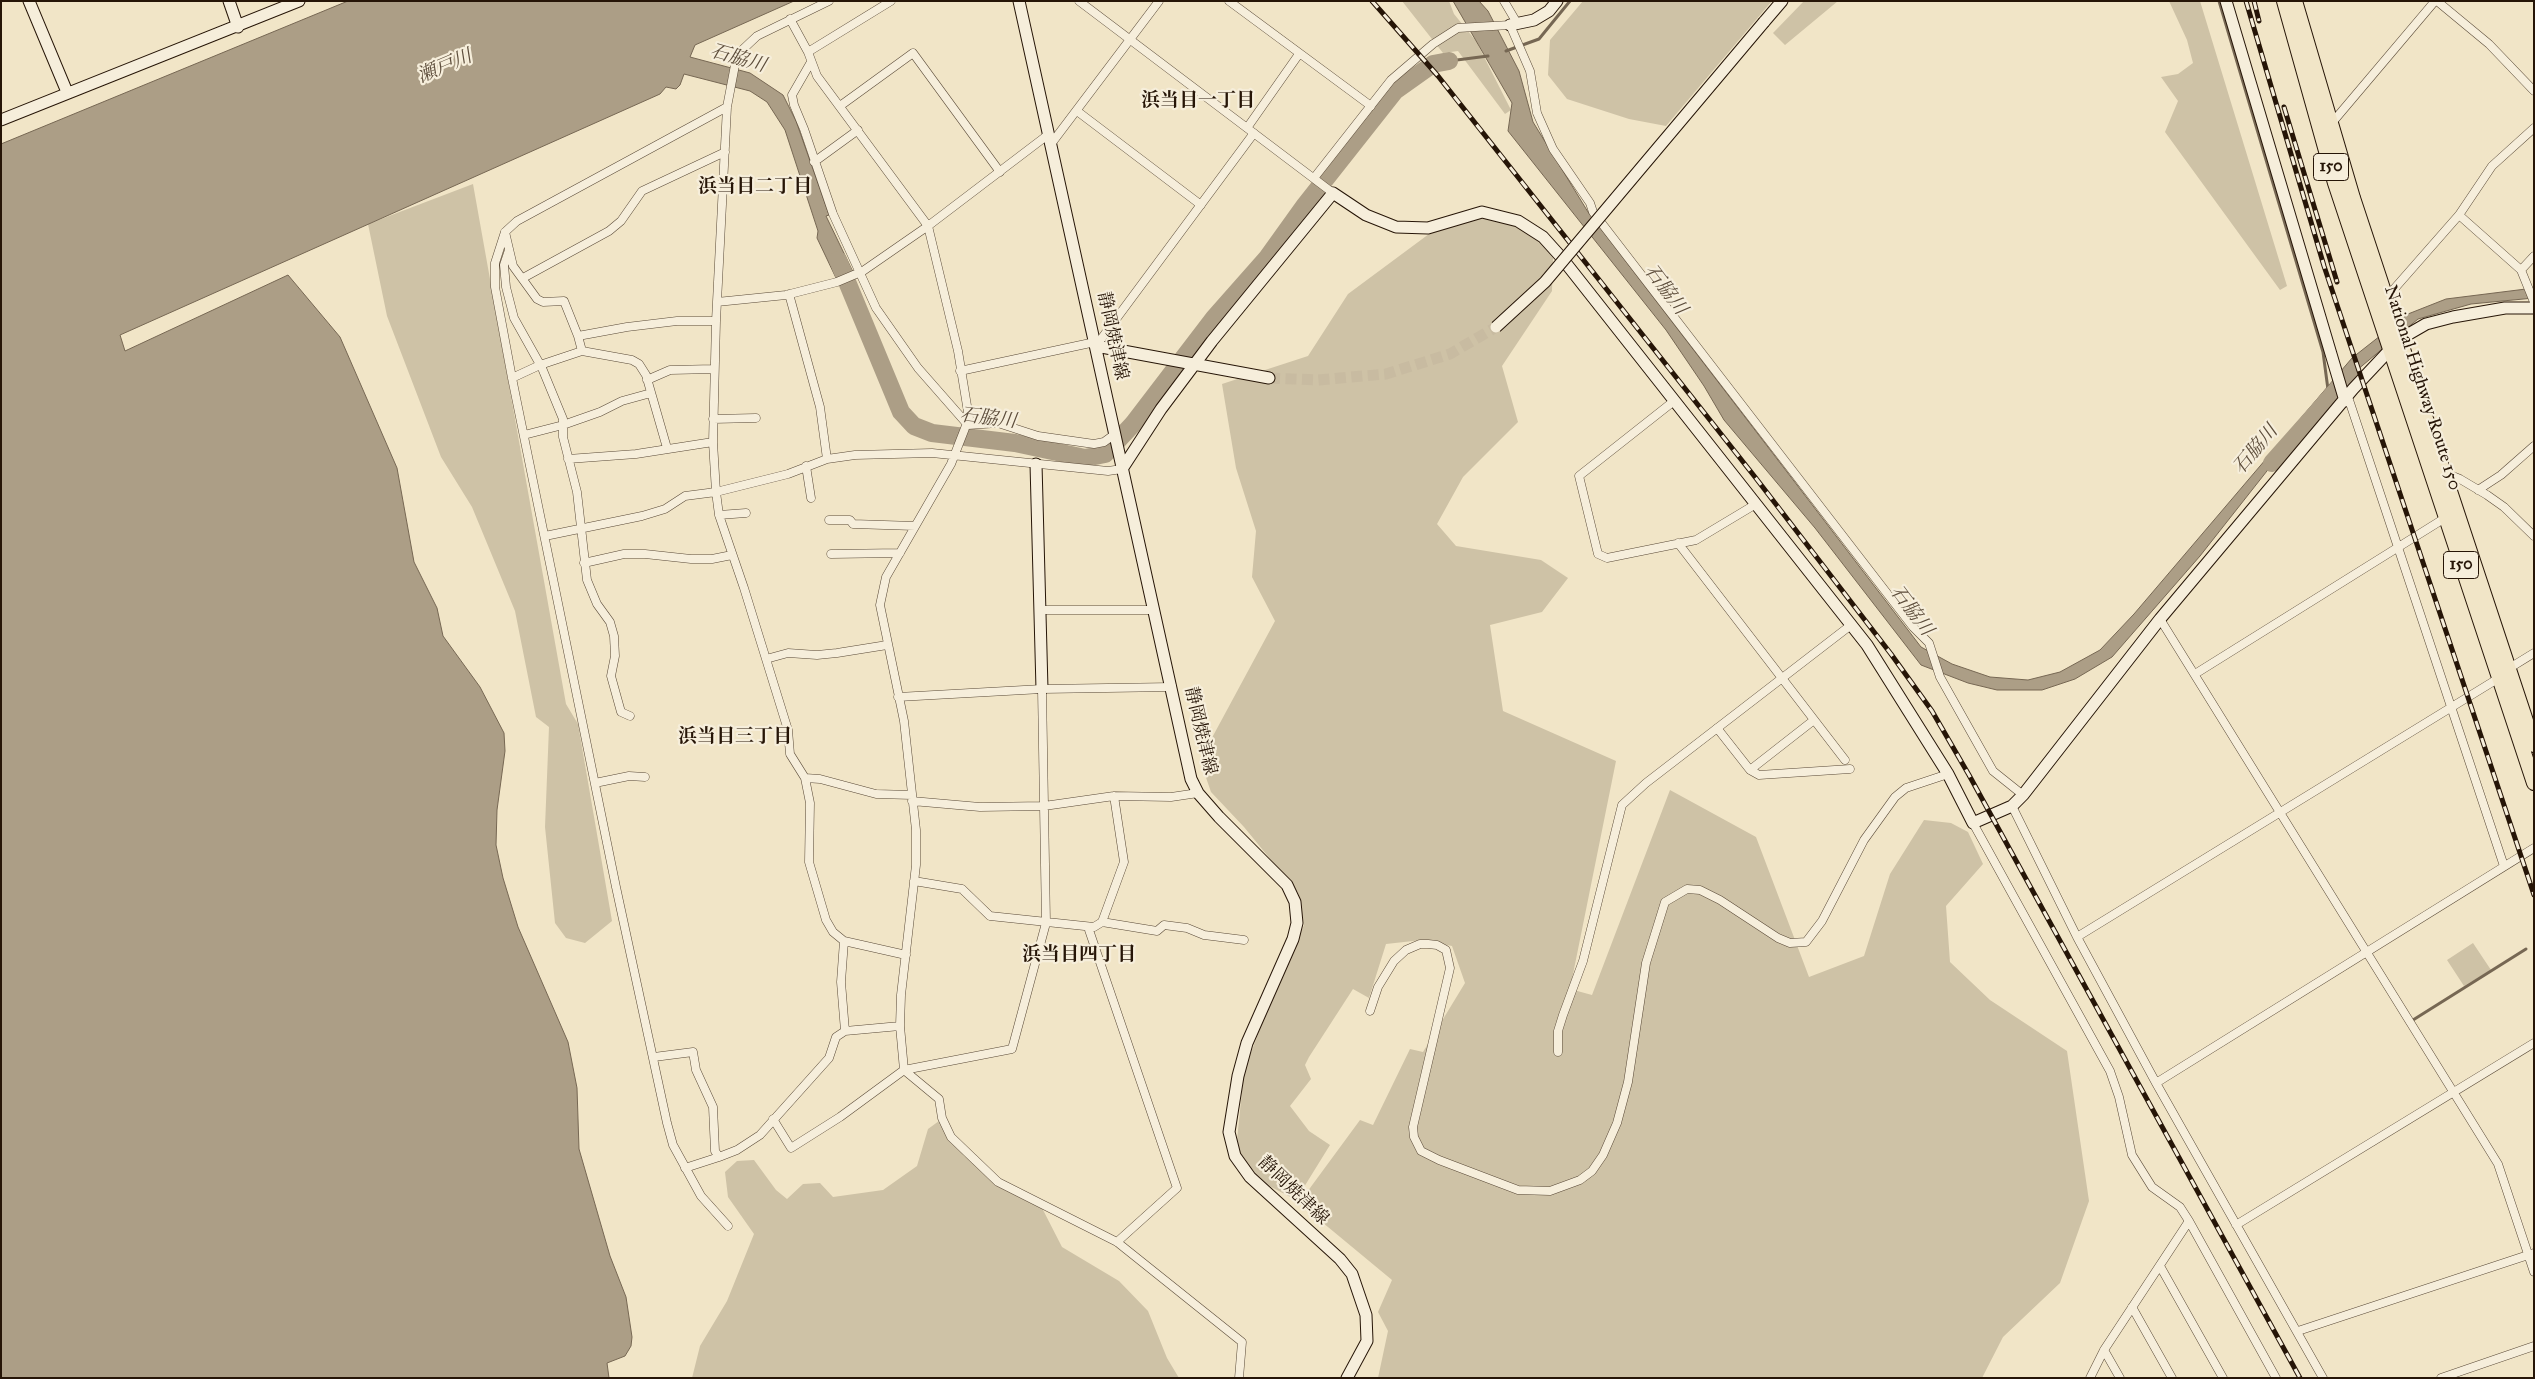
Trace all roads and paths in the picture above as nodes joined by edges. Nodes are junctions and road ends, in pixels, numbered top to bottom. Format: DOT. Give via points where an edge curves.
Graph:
graph roads {
  1 [pos="29,1"];
  2 [pos="229,1"];
  3 [pos="299,1"];
  4 [pos="829,1"];
  5 [pos="891,1"];
  6 [pos="1019,1"];
  7 [pos="1079,1"];
  8 [pos="1158,1"];
  9 [pos="1229,1"];
  10 [pos="1504,1"];
  11 [pos="1557,1"];
  12 [pos="1782,1"];
  13 [pos="2226,1"];
  14 [pos="2284,1"];
  15 [pos="2295,1"];
  16 [pos="2436,1"];
  17 [pos="790,19"];
  18 [pos="1513,24"];
  19 [pos="238,27"];
  20 [pos="1130,41"];
  21 [pos="808,52"];
  22 [pos="1299,54"];
  23 [pos="811,62"];
  24 [pos="2534,91"];
  25 [pos="67,92"];
  26 [pos="840,106"];
  27 [pos="1371,106"];
  28 [pos="727,107"];
  29 [pos="1077,111"];
  30 [pos="1,120"];
  31 [pos="2331,124"];
  32 [pos="2534,128"];
  33 [pos="858,130"];
  34 [pos="1250,130"];
  35 [pos="1050,139"];
  36 [pos="725,152"];
  37 [pos="814,162"];
  38 [pos="1000,172"];
  39 [pos="1314,178"];
  40 [pos="1333,193"];
  41 [pos="1201,205"];
  42 [pos="2459,215"];
  43 [pos="928,226"];
  44 [pos="505,232"];
  45 [pos="509,250"];
  46 [pos="2534,256"];
  47 [pos="2522,270"];
  48 [pos="858,274"];
  49 [pos="523,278"];
  50 [pos="789,294"];
  51 [pos="2387,297"];
  52 [pos="717,302"];
  53 [pos="2534,302"];
  54 [pos="2534,308"];
  55 [pos="716,321"];
  56 [pos="1496,327"];
  57 [pos="578,336"];
  58 [pos="2400,338"];
  59 [pos="1096,344"];
  60 [pos="2389,349"];
  61 [pos="582,351"];
  62 [pos="1192,363"];
  63 [pos="540,366"];
  64 [pos="714,369"];
  65 [pos="960,371"];
  66 [pos="512,378"];
  67 [pos="1269,378"];
  68 [pos="647,380"];
  69 [pos="651,393"];
  70 [pos="2346,399"];
  71 [pos="1674,401"];
  72 [pos="756,418"];
  73 [pos="713,419"];
  74 [pos="563,425"];
  75 [pos="968,425"];
  76 [pos="524,435"];
  77 [pos="1115,435"];
  78 [pos="713,442"];
  79 [pos="2534,446"];
  80 [pos="667,448"];
  81 [pos="954,456"];
  82 [pos="568,459"];
  83 [pos="826,459"];
  84 [pos="1036,464"];
  85 [pos="806,466"];
  86 [pos="1122,469"];
  87 [pos="2444,472"];
  88 [pos="2478,490"];
  89 [pos="716,492"];
  90 [pos="811,498"];
  91 [pos="1756,504"];
  92 [pos="746,513"];
  93 [pos="719,515"];
  94 [pos="2446,518"];
  95 [pos="830,520"];
  96 [pos="915,526"];
  97 [pos="581,529"];
  98 [pos="545,536"];
  99 [pos="2534,536"];
  100 [pos="1678,543"];
  101 [pos="2398,547"];
  102 [pos="900,553"];
  103 [pos="831,554"];
  104 [pos="732,555"];
  105 [pos="584,563"];
  106 [pos="1040,610"];
  107 [pos="1154,610"];
  108 [pos="2160,619"];
  109 [pos="1851,625"];
  110 [pos="887,645"];
  111 [pos="2534,653"];
  112 [pos="766,659"];
  113 [pos="2503,673"];
  114 [pos="2195,674"];
  115 [pos="1782,678"];
  116 [pos="1172,687"];
  117 [pos="1042,690"];
  118 [pos="898,697"];
  119 [pos="2451,707"];
  120 [pos="630,716"];
  121 [pos="1814,720"];
  122 [pos="1717,728"];
  123 [pos="2534,745"];
  124 [pos="1846,760"];
  125 [pos="1850,769"];
  126 [pos="1750,770"];
  127 [pos="1948,774"];
  128 [pos="645,777"];
  129 [pos="806,778"];
  130 [pos="595,783"];
  131 [pos="2534,783"];
  132 [pos="1198,793"];
  133 [pos="2023,795"];
  134 [pos="1114,796"];
  135 [pos="912,798"];
  136 [pos="1044,806"];
  137 [pos="2012,806"];
  138 [pos="2280,813"];
  139 [pos="1973,823"];
  140 [pos="2534,848"];
  141 [pos="2504,866"];
  142 [pos="914,881"];
  143 [pos="1102,922"];
  144 [pos="1046,923"];
  145 [pos="1088,927"];
  146 [pos="2077,937"];
  147 [pos="1244,940"];
  148 [pos="844,941"];
  149 [pos="2366,953"];
  150 [pos="906,955"];
  151 [pos="1370,1011"];
  152 [pos="900,1026"];
  153 [pos="845,1031"];
  154 [pos="2534,1043"];
  155 [pos="1558,1052"];
  156 [pos="654,1057"];
  157 [pos="904,1070"];
  158 [pos="2156,1083"];
  159 [pos="2452,1093"];
  160 [pos="773,1119"];
  161 [pos="719,1157"];
  162 [pos="685,1168"];
  163 [pos="2189,1221"];
  164 [pos="2236,1225"];
  165 [pos="728,1226"];
  166 [pos="1117,1242"];
  167 [pos="2531,1254"];
  168 [pos="2160,1266"];
  169 [pos="2534,1272"];
  170 [pos="2132,1307"];
  171 [pos="2298,1331"];
  172 [pos="2534,1346"];
  173 [pos="2104,1350"];
  174 [pos="1239,1378"];
  175 [pos="1347,1378"];
  176 [pos="2090,1378"];
  177 [pos="2120,1378"];
  178 [pos="2172,1378"];
  179 [pos="2223,1378"];
  180 [pos="2276,1378"];
  181 [pos="2322,1378"];
  182 [pos="2441,1378"];
  1 -- 25 [label="street"];
  2 -- 19 [label="street"];
  3 -- 19 [label="street"];
  4 -- 17 [label="street"];
  5 -- 21 [label="street"];
  6 -- 35 [label="street, 静岡焼津線"];
  7 -- 20 [label="street"];
  8 -- 20 [label="street"];
  9 -- 22 [label="street"];
  10 -- 18 [label="street"];
  11 -- 18 [label="street" via="1549,11 1534,20"];
  12 -- 56 [label="street, bridge" via="1545,282"];
  13 -- 70 [label="street"];
  14 -- 60 [label="highway, National Highway Route 150 / 150" via="2335,183"];
  15 -- 31 [label="highway, National Highway Route 150 / 150"];
  16 -- 24 [label="street" via="2489,44"];
  16 -- 31 [label="street"];
  17 -- 21 [label="street"];
  17 -- 28 [label="street" via="747,43 740,52"];
  18 -- 27 [label="street" via="1458,28 1433,44 1391,80"];
  18 -- 133 [label="street" via="1530,71 1538,114 1553,150 1593,212 1913,627 1929,643 1940,677 1993,771"];
  19 -- 25 [label="street"];
  20 -- 29 [label="street"];
  20 -- 34 [label="street"];
  21 -- 23 [label="street"];
  22 -- 27 [label="street"];
  22 -- 34 [label="street"];
  23 -- 26 [label="street" via="817,76"];
  23 -- 37 [label="street" via="792,95"];
  25 -- 30 [label="street"];
  26 -- 33 [label="street"];
  26 -- 38 [label="street" via="913,53"];
  27 -- 39 [label="street"];
  28 -- 36 [label="street"];
  28 -- 44 [label="street" via="539,208"];
  29 -- 35 [label="street"];
  29 -- 41 [label="street"];
  31 -- 51 [label="highway, National Highway Route 150 / 150"];
  32 -- 42 [label="street" via="2492,166"];
  33 -- 37 [label="street"];
  33 -- 43 [label="street"];
  34 -- 39 [label="street"];
  34 -- 41 [label="street"];
  35 -- 38 [label="street"];
  35 -- 59 [label="street, 静岡焼津線"];
  36 -- 49 [label="street" via="642,191 622,221 609,231"];
  36 -- 52 [label="street"];
  37 -- 48 [label="street"];
  38 -- 43 [label="street"];
  39 -- 40 [label="street"];
  40 -- 62 [label="street"];
  40 -- 71 [label="street" via="1366,215 1396,227 1428,228 1482,212 1529,226 1562,256"];
  41 -- 59 [label="street"];
  42 -- 47 [label="street"];
  42 -- 51 [label="street"];
  43 -- 48 [label="street"];
  43 -- 65 [label="street"];
  44 -- 45 [label="street"];
  44 -- 66 [label="street" via="495,263 495,287"];
  45 -- 49 [label="street" via="513,266"];
  45 -- 63 [label="street" via="504,265 514,318"];
  46 -- 47 [label="street"];
  47 -- 53 [label="street"];
  48 -- 50 [label="street"];
  48 -- 75 [label="street" via="892,334"];
  49 -- 57 [label="street" via="537,299 543,302 564,301"];
  50 -- 52 [label="street"];
  50 -- 83 [label="street" via="820,407"];
  51 -- 58 [label="highway, National Highway Route 150 / 150"];
  52 -- 55 [label="street"];
  54 -- 58 [label="street" via="2505,308 2453,317 2426,324"];
  55 -- 57 [label="street" via="677,321"];
  55 -- 64 [label="street"];
  57 -- 61 [label="street"];
  58 -- 60 [label="street"];
  58 -- 87 [label="highway, National Highway Route 150 / 150"];
  59 -- 62 [label="street"];
  59 -- 65 [label="street"];
  59 -- 77 [label="street, 静岡焼津線"];
  60 -- 70 [label="street"];
  60 -- 94 [label="highway, National Highway Route 150 / 150"];
  61 -- 63 [label="street"];
  61 -- 68 [label="street" via="632,360 639,364"];
  62 -- 67 [label="street"];
  62 -- 86 [label="street"];
  63 -- 66 [label="street"];
  63 -- 74 [label="street"];
  64 -- 68 [label="street" via="670,370"];
  64 -- 73 [label="street"];
  65 -- 75 [label="street"];
  66 -- 76 [label="street"];
  68 -- 69 [label="street"];
  69 -- 74 [label="street"];
  69 -- 80 [label="street"];
  70 -- 101 [label="street"];
  70 -- 108 [label="street"];
  71 -- 91 [label="street"];
  71 -- 100 [label="street" via="1580,476 1598,554 1607,558"];
  72 -- 73 [label="street"];
  73 -- 78 [label="street"];
  74 -- 76 [label="street"];
  74 -- 82 [label="street"];
  75 -- 77 [label="street" via="998,423 1038,436 1094,444"];
  75 -- 81 [label="street"];
  76 -- 98 [label="street"];
  77 -- 86 [label="street, 静岡焼津線"];
  78 -- 80 [label="street"];
  78 -- 89 [label="street"];
  79 -- 88 [label="street"];
  80 -- 82 [label="street" via="612,457"];
  81 -- 83 [label="street" via="907,452"];
  81 -- 84 [label="street"];
  81 -- 96 [label="street"];
  82 -- 97 [label="street" via="577,492"];
  83 -- 85 [label="street"];
  84 -- 86 [label="street" via="1108,471"];
  84 -- 106 [label="street"];
  85 -- 89 [label="street" via="788,474"];
  85 -- 90 [label="street"];
  86 -- 107 [label="street, 静岡焼津線"];
  87 -- 88 [label="street"];
  87 -- 113 [label="highway, National Highway Route 150 / 150"];
  88 -- 99 [label="street" via="2504,507"];
  89 -- 93 [label="street"];
  89 -- 97 [label="street" via="685,496 665,509"];
  91 -- 100 [label="street" via="1696,540"];
  91 -- 109 [label="street"];
  92 -- 93 [label="street"];
  93 -- 104 [label="street"];
  94 -- 101 [label="street"];
  94 -- 113 [label="highway, National Highway Route 150 / 150"];
  95 -- 96 [label="street"];
  96 -- 102 [label="street"];
  97 -- 98 [label="street"];
  97 -- 105 [label="street"];
  98 -- 130 [label="street"];
  100 -- 115 [label="street"];
  101 -- 114 [label="street"];
  101 -- 119 [label="street"];
  102 -- 103 [label="street"];
  102 -- 110 [label="street" via="886,577 881,596 880,616"];
  104 -- 105 [label="street" via="706,559 624,554"];
  104 -- 112 [label="street"];
  105 -- 120 [label="street" via="597,604 610,622 615,656 612,676 621,712"];
  106 -- 107 [label="street"];
  106 -- 117 [label="street"];
  107 -- 116 [label="street, 静岡焼津線"];
  108 -- 114 [label="street"];
  108 -- 133 [label="street"];
  109 -- 115 [label="street"];
  109 -- 127 [label="street"];
  110 -- 112 [label="street" via="837,654 788,653"];
  110 -- 118 [label="street"];
  111 -- 113 [label="street"];
  112 -- 129 [label="street" via="788,730 790,754"];
  113 -- 119 [label="street"];
  113 -- 123 [label="highway, National Highway Route 150 / 150"];
  113 -- 131 [label="highway, National Highway Route 150 / 150"];
  114 -- 138 [label="street"];
  115 -- 121 [label="street"];
  115 -- 122 [label="street"];
  116 -- 117 [label="street"];
  116 -- 132 [label="street, 静岡焼津線" via="1191,780"];
  117 -- 118 [label="street"];
  117 -- 136 [label="street"];
  118 -- 135 [label="street" via="904,721"];
  119 -- 138 [label="street"];
  119 -- 141 [label="street"];
  121 -- 124 [label="street"];
  121 -- 126 [label="street"];
  122 -- 126 [label="street"];
  122 -- 155 [label="street" via="1646,783 1622,806 1583,961 1562,1015"];
  125 -- 126 [label="street" via="1759,775"];
  127 -- 139 [label="street"];
  127 -- 151 [label="street" via="1906,788 1895,797 1864,840 1822,921 1806,942 1790,943 1778,938 1700,890 1687,889 1665,902 1646,963 1628,1082 1617,1122 1603,1155 1592,1171 1580,1180 1550,1191 1518,1190 1422,1151 1414,1137 1413,1127 1450,968 1446,950 1428,944 1406,950 1394,961 1378,987"];
  128 -- 130 [label="street" via="629,776"];
  129 -- 135 [label="street" via="876,794"];
  129 -- 148 [label="street" via="809,862 826,920"];
  130 -- 156 [label="street"];
  132 -- 134 [label="street" via="1171,797"];
  132 -- 175 [label="street, 静岡焼津線" via="1287,885 1295,902 1297,923 1293,939 1247,1043 1228,1132 1235,1156 1250,1177 1340,1259 1352,1274 1366,1315 1367,1341"];
  133 -- 137 [label="street"];
  134 -- 136 [label="street"];
  134 -- 143 [label="street" via="1124,862"];
  135 -- 136 [label="street" via="980,807"];
  135 -- 142 [label="street" via="916,830"];
  136 -- 144 [label="street"];
  137 -- 139 [label="street"];
  137 -- 146 [label="street"];
  138 -- 146 [label="street"];
  138 -- 149 [label="street"];
  139 -- 163 [label="street" via="2110,1071 2132,1155 2152,1187 2180,1207"];
  140 -- 141 [label="street"];
  141 -- 149 [label="street"];
  142 -- 144 [label="street" via="962,889 990,916"];
  142 -- 150 [label="street"];
  143 -- 145 [label="street"];
  143 -- 147 [label="street" via="1156,931 1164,925"];
  144 -- 145 [label="street"];
  144 -- 157 [label="street" via="1012,1049"];
  145 -- 166 [label="street" via="1176,1188"];
  146 -- 158 [label="street"];
  148 -- 150 [label="street"];
  148 -- 153 [label="street" via="841,982"];
  149 -- 158 [label="street"];
  149 -- 159 [label="street"];
  150 -- 152 [label="street"];
  152 -- 153 [label="street"];
  152 -- 157 [label="street"];
  153 -- 160 [label="street" via="836,1037 829,1058"];
  154 -- 159 [label="street"];
  156 -- 161 [label="street" via="693,1052 696,1070 713,1107 715,1151"];
  156 -- 162 [label="street" via="666,1123"];
  157 -- 160 [label="street" via="791,1148"];
  157 -- 166 [label="street" via="939,1099 942,1118 951,1137 998,1182"];
  158 -- 164 [label="street"];
  159 -- 164 [label="street"];
  159 -- 167 [label="street" via="2498,1164"];
  160 -- 161 [label="street" via="760,1134"];
  161 -- 162 [label="street"];
  162 -- 165 [label="street" via="701,1196"];
  163 -- 168 [label="street"];
  163 -- 180 [label="street"];
  164 -- 171 [label="street"];
  166 -- 174 [label="street" via="1242,1342"];
  167 -- 169 [label="street"];
  167 -- 171 [label="street"];
  168 -- 170 [label="street"];
  168 -- 179 [label="street"];
  170 -- 173 [label="street"];
  170 -- 178 [label="street"];
  171 -- 181 [label="street"];
  172 -- 182 [label="street"];
  173 -- 176 [label="street"];
  173 -- 177 [label="street"];
}
